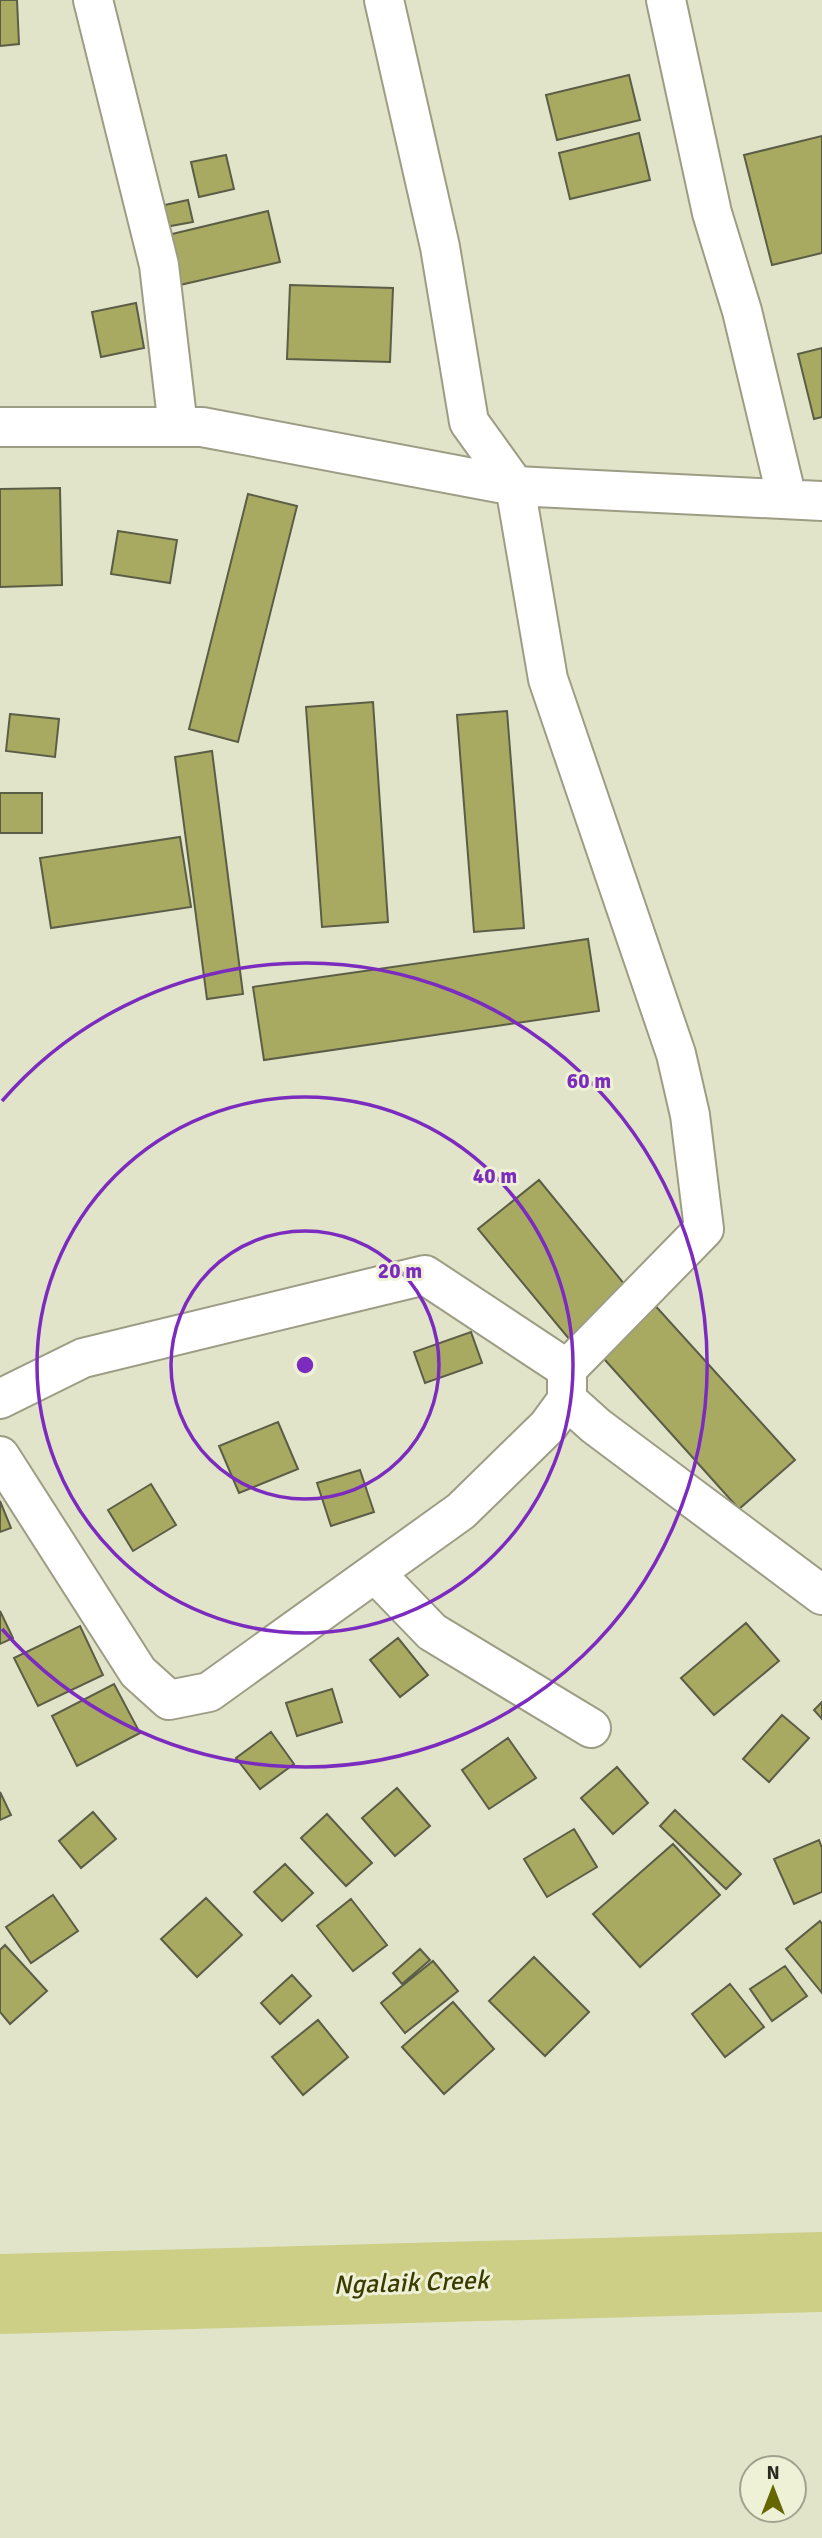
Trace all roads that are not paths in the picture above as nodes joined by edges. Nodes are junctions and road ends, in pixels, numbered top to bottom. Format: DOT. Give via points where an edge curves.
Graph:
graph roads {
  1 [pos="93,0"];
  2 [pos="384,0"];
  3 [pos="666,0"];
  4 [pos="0,427"];
  5 [pos="178,427"];
  6 [pos="515,486"];
  7 [pos="804,500"];
  8 [pos="567,1385"];
  9 [pos="0,1399"];
  10 [pos="0,1456"];
  11 [pos="375,1573"];
  12 [pos="822,1595"];
  13 [pos="590,1728"];
  1 -- 5 [label="street" via="159,265"];
  2 -- 6 [label="street" via="440,247 469,422"];
  3 -- 7 [label="street" via="712,213"];
  4 -- 5 [label="street"];
  5 -- 6 [label="street" via="202,427"];
  6 -- 7 [label="street"];
  6 -- 8 [label="street" via="548,680 676,1054 690,1115 704,1228"];
  8 -- 9 [label="street" via="425,1275 83,1358"];
  8 -- 11 [label="street" via="548,1426 461,1511"];
  8 -- 12 [label="street" via="596,1426"];
  10 -- 11 [label="street" via="138,1672 169,1700 209,1692"];
  11 -- 13 [label="street" via="432,1632"];
}
